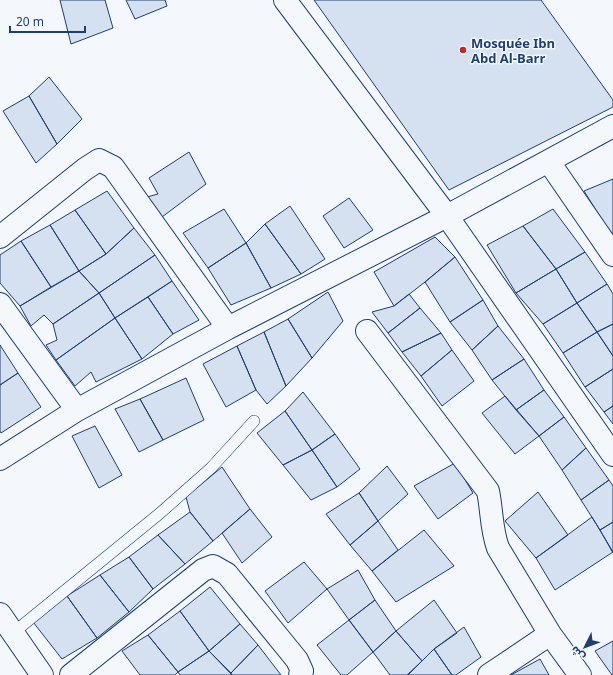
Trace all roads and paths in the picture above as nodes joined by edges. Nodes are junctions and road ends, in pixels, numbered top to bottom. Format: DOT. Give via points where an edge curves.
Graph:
graph roads {
  1 [pos="285,0"];
  2 [pos="613,126"];
  3 [pos="549,162"];
  4 [pos="447,216"];
  5 [pos="0,237"];
  6 [pos="613,255"];
  7 [pos="0,304"];
  8 [pos="228,328"];
  9 [pos="367,331"];
  10 [pos="77,410"];
  11 [pos="254,421"];
  12 [pos="613,455"];
  13 [pos="0,459"];
  14 [pos="0,614"];
  15 [pos="13,634"];
  16 [pos="550,634"];
  17 [pos="42,675"];
  18 [pos="71,675"];
  19 [pos="300,675"];
  20 [pos="489,675"];
  21 [pos="580,675"];
  1 -- 4 [label="street"];
  2 -- 3 [label="street"];
  3 -- 4 [label="street"];
  3 -- 6 [label="street"];
  4 -- 8 [label="street"];
  4 -- 12 [label="street"];
  5 -- 8 [label="street" via="84,169 100,160 113,167"];
  7 -- 10 [label="street"];
  8 -- 10 [label="street"];
  9 -- 16 [label="street" via="488,491 494,537 498,548"];
  10 -- 13 [label="street"];
  11 -- 15 [label="lane" via="211,468 176,499"];
  14 -- 15 [label="street"];
  15 -- 17 [label="street"];
  16 -- 20 [label="street"];
  16 -- 21 [label="street"];
  18 -- 19 [label="street" via="203,570 213,566 227,574 297,660 302,671"];
}
